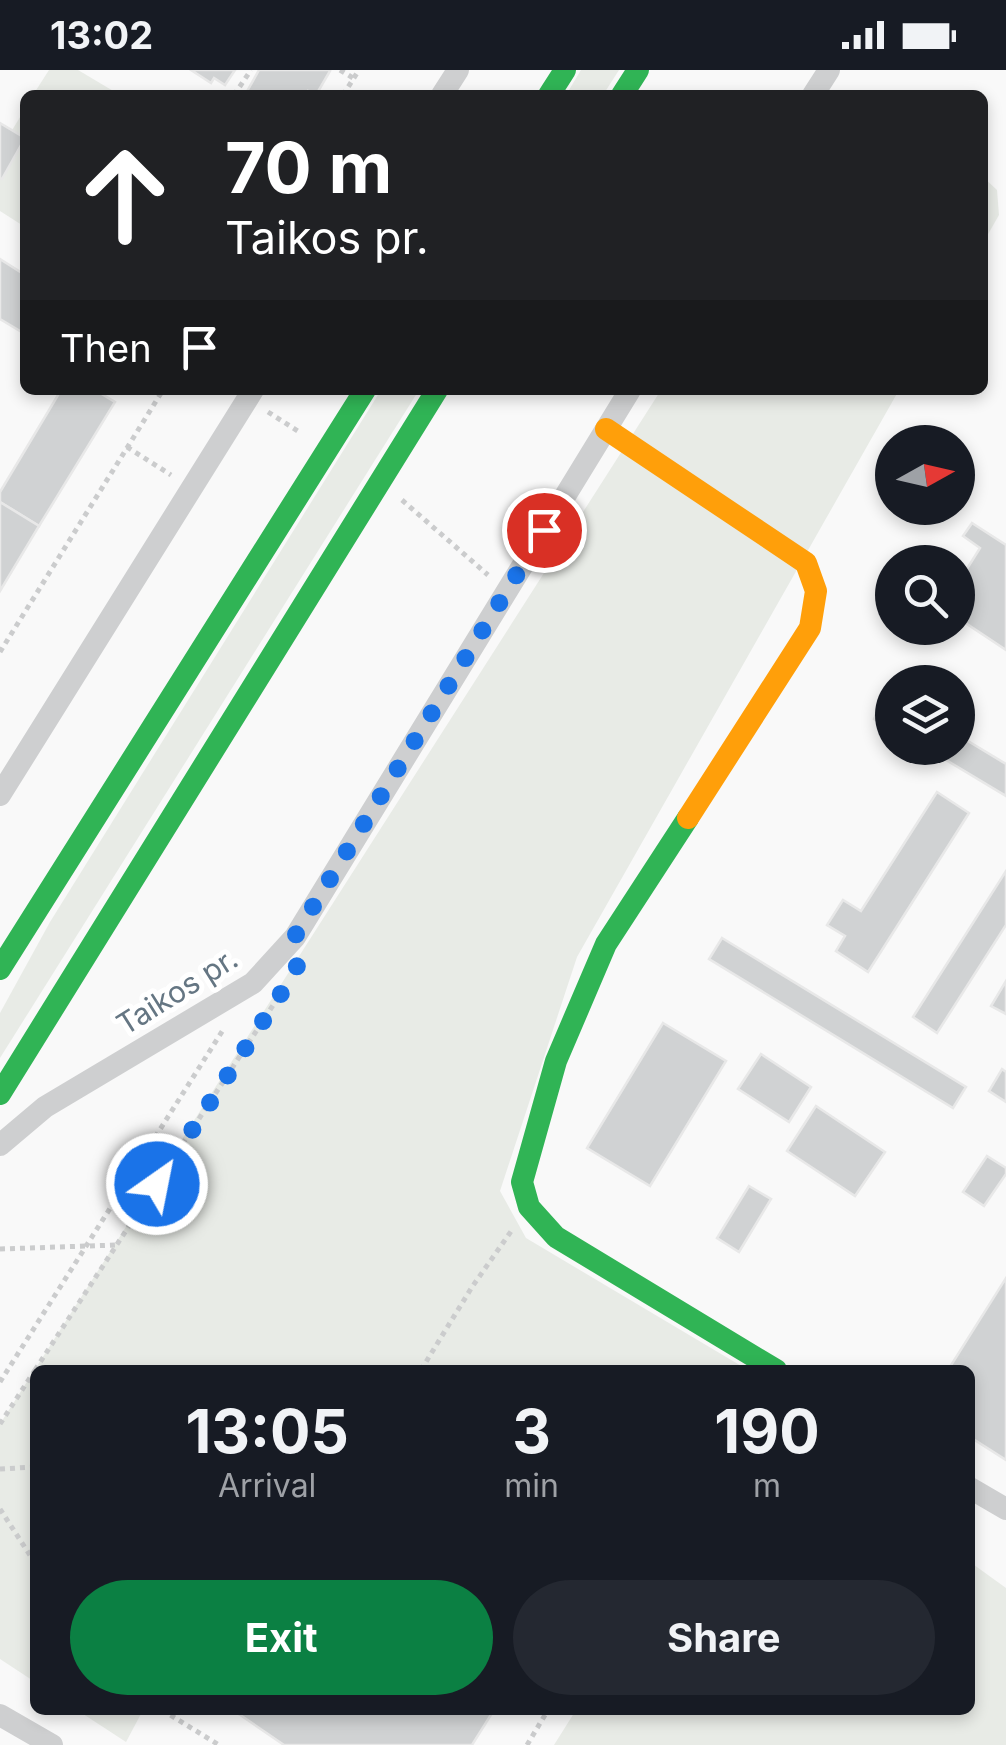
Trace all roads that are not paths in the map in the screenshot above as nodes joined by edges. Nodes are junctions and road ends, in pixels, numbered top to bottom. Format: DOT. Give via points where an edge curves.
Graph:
graph roads {
  1 [pos="250,395"];
  2 [pos="362,395"];
  3 [pos="434,395"];
  4 [pos="627,395"];
  5 [pos="606,428"];
  6 [pos="0,794"];
  7 [pos="0,969"];
  8 [pos="0,1094"];
  9 [pos="0,1145"];
  10 [pos="768,1365"];
  11 [pos="975,1491"];
  12 [pos="1006,1510"];
  13 [pos="0,1715"];
  14 [pos="52,1745"];
  1 -- 6 [label="street"];
  2 -- 7 [label="main road"];
  3 -- 8 [label="main road"];
  4 -- 5 [label="street, Taikos pr."];
  5 -- 9 [label="street, Taikos pr." via="295,936 253,983 45,1107"];
  5 -- 10 [label="main road" via="806,563 816,591 810,628 606,944 556,1061 522,1182 529,1207 556,1237"];
  11 -- 12 [label="street"];
  13 -- 14 [label="street"];
}
